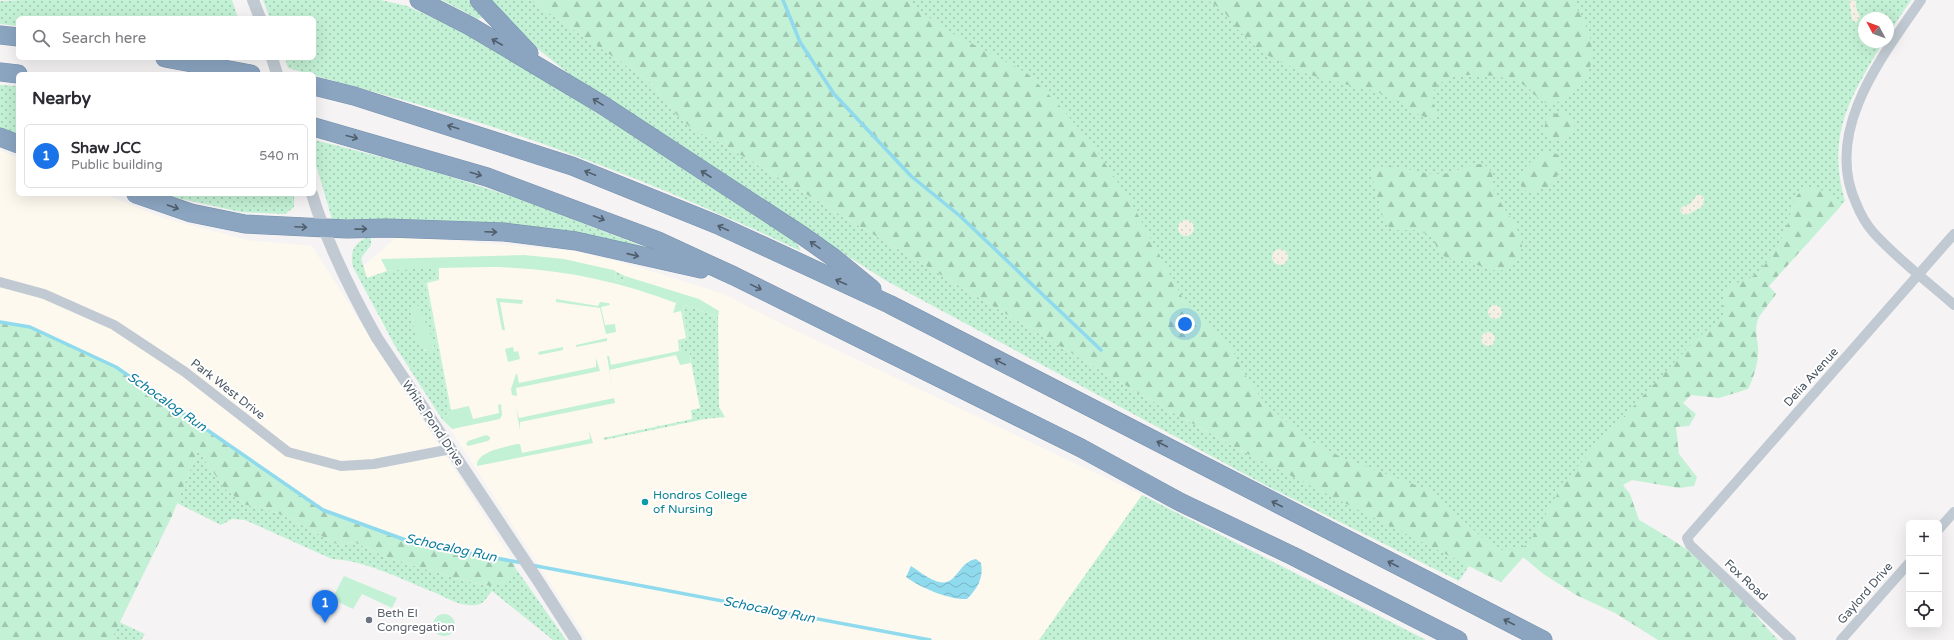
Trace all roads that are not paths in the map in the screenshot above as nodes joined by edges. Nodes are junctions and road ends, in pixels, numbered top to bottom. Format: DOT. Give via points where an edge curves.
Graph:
graph roads {
  1 [pos="253,0"];
  2 [pos="419,0"];
  3 [pos="479,0"];
  4 [pos="1921,0"];
  5 [pos="260,16"];
  6 [pos="0,35"];
  7 [pos="16,36"];
  8 [pos="176,60"];
  9 [pos="272,60"];
  10 [pos="543,69"];
  11 [pos="0,72"];
  12 [pos="240,72"];
  13 [pos="276,72"];
  14 [pos="16,74"];
  15 [pos="316,87"];
  16 [pos="316,128"];
  17 [pos="0,137"];
  18 [pos="16,143"];
  19 [pos="142,196"];
  20 [pos="313,196"];
  21 [pos="322,228"];
  22 [pos="1954,234"];
  23 [pos="1918,274"];
  24 [pos="734,276"];
  25 [pos="0,282"];
  26 [pos="889,304"];
  27 [pos="1954,305"];
  28 [pos="450,449"];
  29 [pos="1954,512"];
  30 [pos="1942,526"];
  31 [pos="1687,538"];
  32 [pos="1906,566"];
  33 [pos="576,640"];
  34 [pos="1458,640"];
  35 [pos="1543,640"];
  36 [pos="1791,640"];
  37 [pos="1841,640"];
  1 -- 5 [label="street"];
  10 -- 2 [label="highway, one-way" via="470,26"];
  3 -- 10 [label="highway"];
  4 -- 23 [label="street" via="1885,53 1862,95 1848,131 1846,147 1847,176 1860,213 1873,231"];
  6 -- 7 [label="highway"];
  8 -- 12 [label="highway"];
  9 -- 13 [label="street"];
  26 -- 10 [label="highway, one-way" via="803,236"];
  11 -- 14 [label="highway"];
  26 -- 15 [label="highway, one-way" via="718,225 572,166"];
  16 -- 24 [label="highway, one-way" via="487,177 616,224"];
  17 -- 18 [label="highway"];
  19 -- 21 [label="highway, one-way" via="216,219 271,226"];
  20 -- 21 [label="street, White Pond Drive"];
  21 -- 24 [label="highway, one-way" via="504,232 550,237"];
  21 -- 28 [label="street, White Pond Drive" via="367,321"];
  22 -- 23 [label="street, Delia Avenue"];
  23 -- 27 [label="street"];
  23 -- 31 [label="street, Delia Avenue"];
  24 -- 34 [label="highway, one-way" via="1081,448 1180,502"];
  25 -- 28 [label="street, Park West Drive" via="44,294 114,325 185,372 288,452 341,466 374,464"];
  35 -- 26 [label="highway, one-way"];
  28 -- 33 [label="street, White Pond Drive"];
  29 -- 30 [label="street"];
  31 -- 36 [label="street, Fox Road" via="1690,545"];
  32 -- 37 [label="street, Gaylord Drive"];
}
